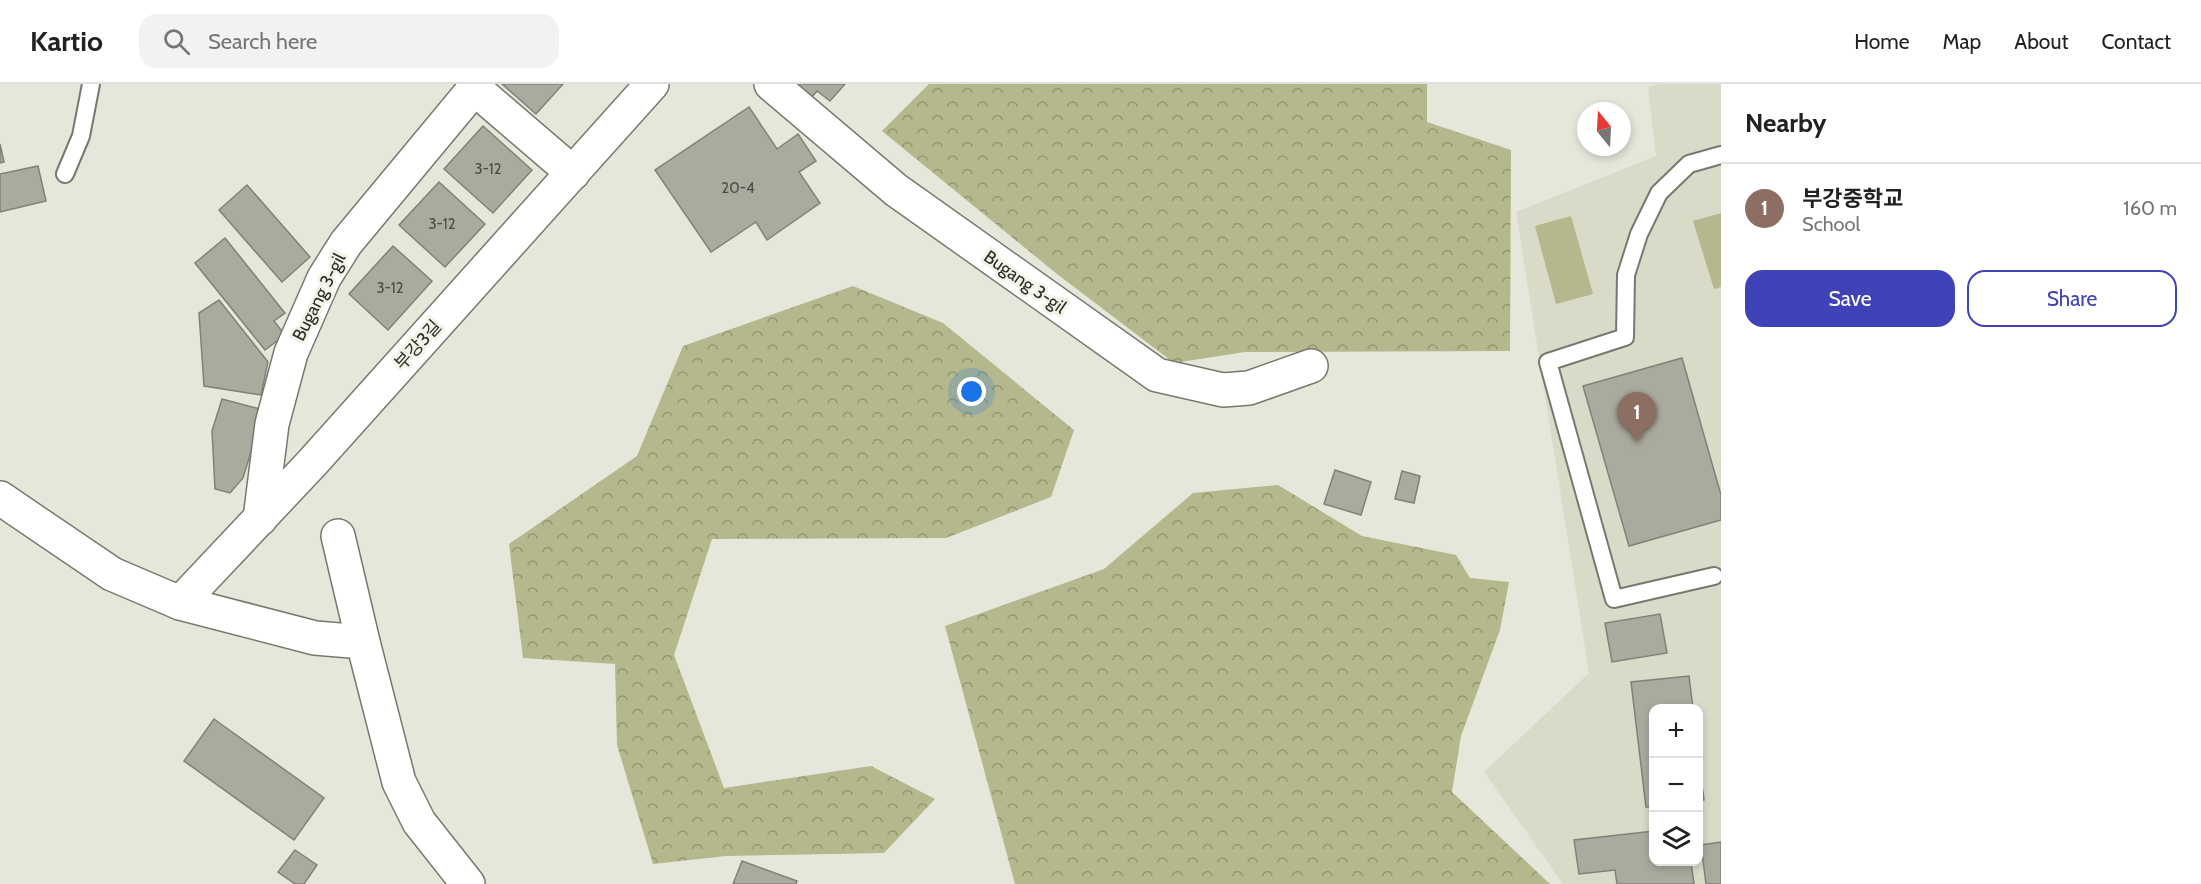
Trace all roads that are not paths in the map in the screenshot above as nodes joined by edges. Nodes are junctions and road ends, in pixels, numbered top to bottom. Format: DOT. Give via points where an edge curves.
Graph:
graph roads {
  1 [pos="91,84"];
  2 [pos="652,84"];
  3 [pos="771,84"];
  4 [pos="476,86"];
  5 [pos="1721,154"];
  6 [pos="573,173"];
  7 [pos="65,174"];
  8 [pos="1311,366"];
  9 [pos="0,498"];
  10 [pos="260,519"];
  11 [pos="338,536"];
  12 [pos="1714,576"];
  13 [pos="180,603"];
  14 [pos="363,642"];
  15 [pos="468,884"];
  1 -- 7 [label="lane" via="81,136"];
  2 -- 6 [label="street, 부강3길"];
  3 -- 8 [label="street, Bugang 3-gil" via="896,190 1157,375 1222,390 1250,388"];
  4 -- 6 [label="street"];
  4 -- 10 [label="street, Bugang 3-gil" via="346,243 324,278 291,353 272,424"];
  5 -- 12 [label="lane" via="1689,164 1659,194 1639,234 1626,275 1624,337 1548,362 1614,599"];
  6 -- 10 [label="street, 부강3길"];
  9 -- 13 [label="street" via="112,574"];
  10 -- 13 [label="street, 부강3길"];
  11 -- 14 [label="street"];
  13 -- 14 [label="street" via="315,638"];
  14 -- 15 [label="street" via="399,782 419,822"];
}
